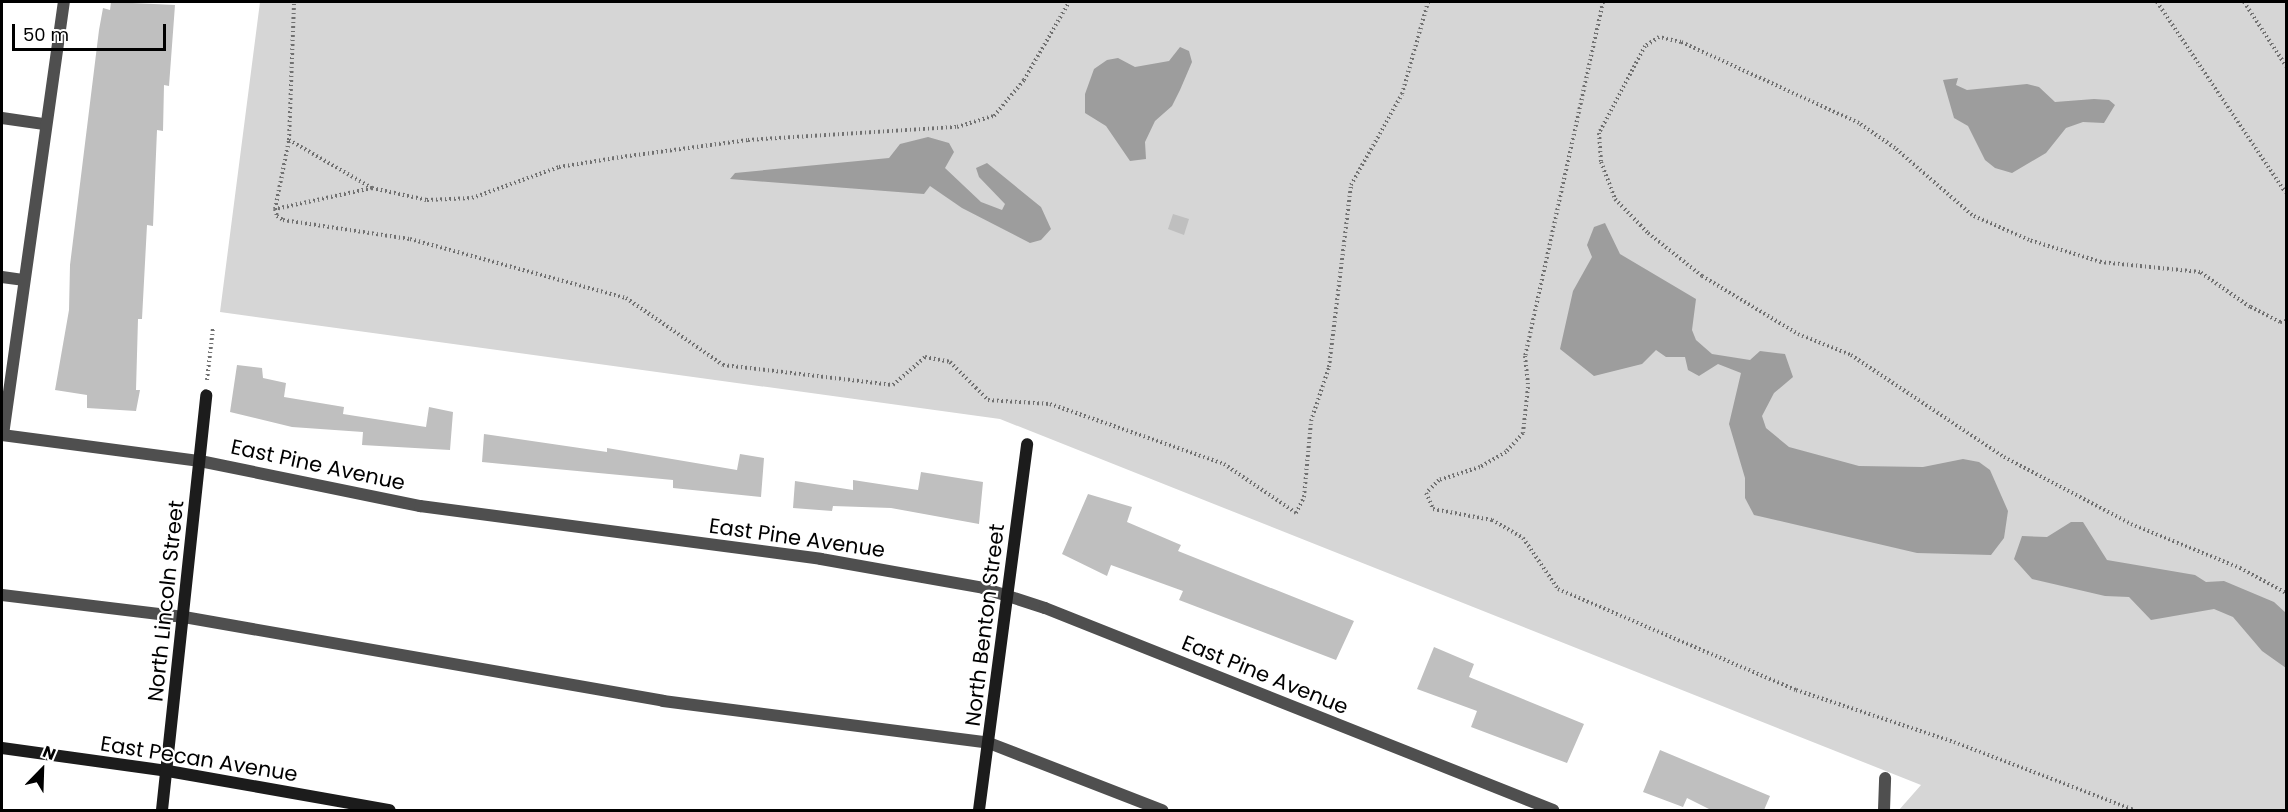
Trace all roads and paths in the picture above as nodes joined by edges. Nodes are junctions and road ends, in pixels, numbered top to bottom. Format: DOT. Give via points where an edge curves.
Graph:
graph roads {
  1 [pos="64,2"];
  2 [pos="294,2"];
  3 [pos="1069,2"];
  4 [pos="1428,2"];
  5 [pos="1603,2"];
  6 [pos="2157,2"];
  7 [pos="2244,2"];
  8 [pos="2286,66"];
  9 [pos="2,118"];
  10 [pos="44,124"];
  11 [pos="289,140"];
  12 [pos="372,188"];
  13 [pos="2286,193"];
  14 [pos="275,209"];
  15 [pos="2,277"];
  16 [pos="23,280"];
  17 [pos="2286,321"];
  18 [pos="213,328"];
  19 [pos="206,396"];
  20 [pos="2,435"];
  21 [pos="1027,444"];
  22 [pos="200,461"];
  23 [pos="2286,593"];
  24 [pos="2,595"];
  25 [pos="1008,597"];
  26 [pos="184,617"];
  27 [pos="989,744"];
  28 [pos="2,748"];
  29 [pos="168,771"];
  30 [pos="1885,778"];
  31 [pos="162,810"];
  32 [pos="390,810"];
  33 [pos="979,810"];
  34 [pos="1162,810"];
  35 [pos="1553,810"];
  36 [pos="1884,810"];
  37 [pos="2134,810"];
  1 -- 10 [label="street"];
  2 -- 11 [label="path"];
  3 -- 12 [label="path" via="1024,80 994,116 957,127 748,140 621,157 559,168 472,198 427,200"];
  4 -- 14 [label="path" via="1402,94 1351,185 1329,367 1311,421 1304,497 1296,513 1224,464 1050,404 988,400 950,362 925,357 893,385 723,365 626,298 410,239 283,220"];
  5 -- 37 [label="path" via="1525,356 1528,387 1523,434 1506,452 1480,467 1439,480 1426,493 1433,509 1492,520 1523,538 1558,589 1796,690 1954,742"];
  6 -- 13 [label="path"];
  7 -- 8 [label="path"];
  9 -- 10 [label="street"];
  10 -- 16 [label="street"];
  11 -- 12 [label="path"];
  11 -- 14 [label="path"];
  12 -- 14 [label="path"];
  15 -- 16 [label="street"];
  16 -- 20 [label="street"];
  17 -- 23 [label="path" via="2280,322 2250,307 2200,272 2101,262 2029,240 1972,216 1895,148 1859,123 1680,42 1659,37 1645,46 1599,133 1601,162 1616,199 1648,233 1702,276 1798,334 1851,355 2004,457 2131,524 2240,568"];
  18 -- 19 [label="path"];
  19 -- 22 [label="street, North Lincoln Street"];
  20 -- 22 [label="street, East Pine Avenue"];
  21 -- 25 [label="street, North Benton Street"];
  22 -- 25 [label="street, East Pine Avenue" via="420,506 898,571"];
  22 -- 26 [label="street, North Lincoln Street"];
  24 -- 26 [label="street"];
  25 -- 27 [label="street, North Benton Street"];
  25 -- 35 [label="street, East Pine Avenue"];
  26 -- 27 [label="street" via="663,701"];
  26 -- 29 [label="street, North Lincoln Street"];
  27 -- 33 [label="street, North Benton Street"];
  27 -- 34 [label="street"];
  28 -- 29 [label="street, East Pecan Avenue"];
  29 -- 31 [label="street, North Lincoln Street"];
  29 -- 32 [label="street, East Pecan Avenue"];
  30 -- 36 [label="street"];
}
